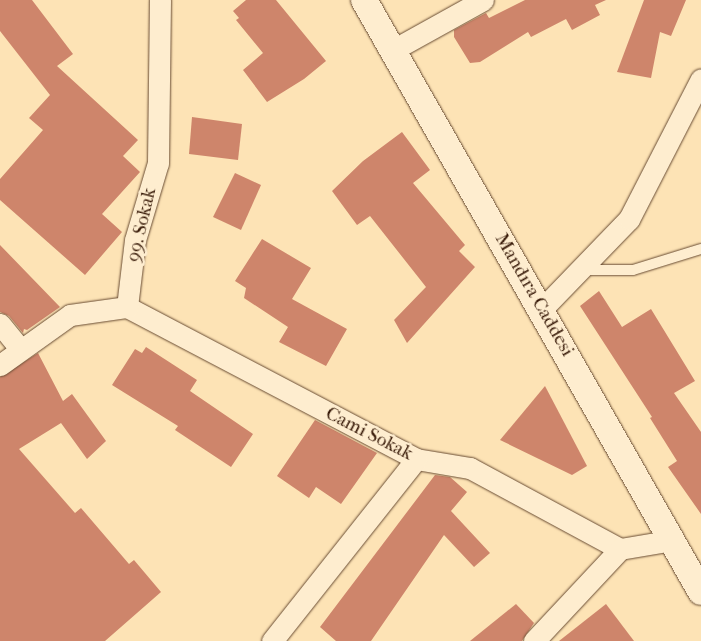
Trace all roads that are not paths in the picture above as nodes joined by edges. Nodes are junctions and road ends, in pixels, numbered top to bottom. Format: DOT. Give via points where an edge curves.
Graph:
graph roads {
  1 [pos="160,0"];
  2 [pos="364,0"];
  3 [pos="483,0"];
  4 [pos="391,51"];
  5 [pos="701,78"];
  6 [pos="701,249"];
  7 [pos="577,270"];
  8 [pos="128,307"];
  9 [pos="542,309"];
  10 [pos="0,324"];
  11 [pos="20,349"];
  12 [pos="0,365"];
  13 [pos="416,459"];
  14 [pos="674,540"];
  15 [pos="620,549"];
  16 [pos="701,592"];
  17 [pos="272,641"];
  18 [pos="534,641"];
  1 -- 8 [label="street, 99. Sokak" via="158,163 135,240"];
  2 -- 4 [label="street, Mandıra Caddesi"];
  3 -- 4 [label="street"];
  4 -- 9 [label="street, Mandıra Caddesi"];
  5 -- 7 [label="street" via="629,219"];
  6 -- 7 [label="lane" via="633,270"];
  7 -- 9 [label="street"];
  8 -- 11 [label="street" via="70,315"];
  8 -- 13 [label="street, Cami Sokak"];
  9 -- 14 [label="street, Mandıra Caddesi"];
  10 -- 11 [label="street"];
  11 -- 12 [label="street"];
  13 -- 15 [label="street, Cami Sokak" via="470,468"];
  13 -- 17 [label="street"];
  14 -- 15 [label="street"];
  14 -- 16 [label="street, Mandıra Caddesi"];
  15 -- 18 [label="street"];
}
